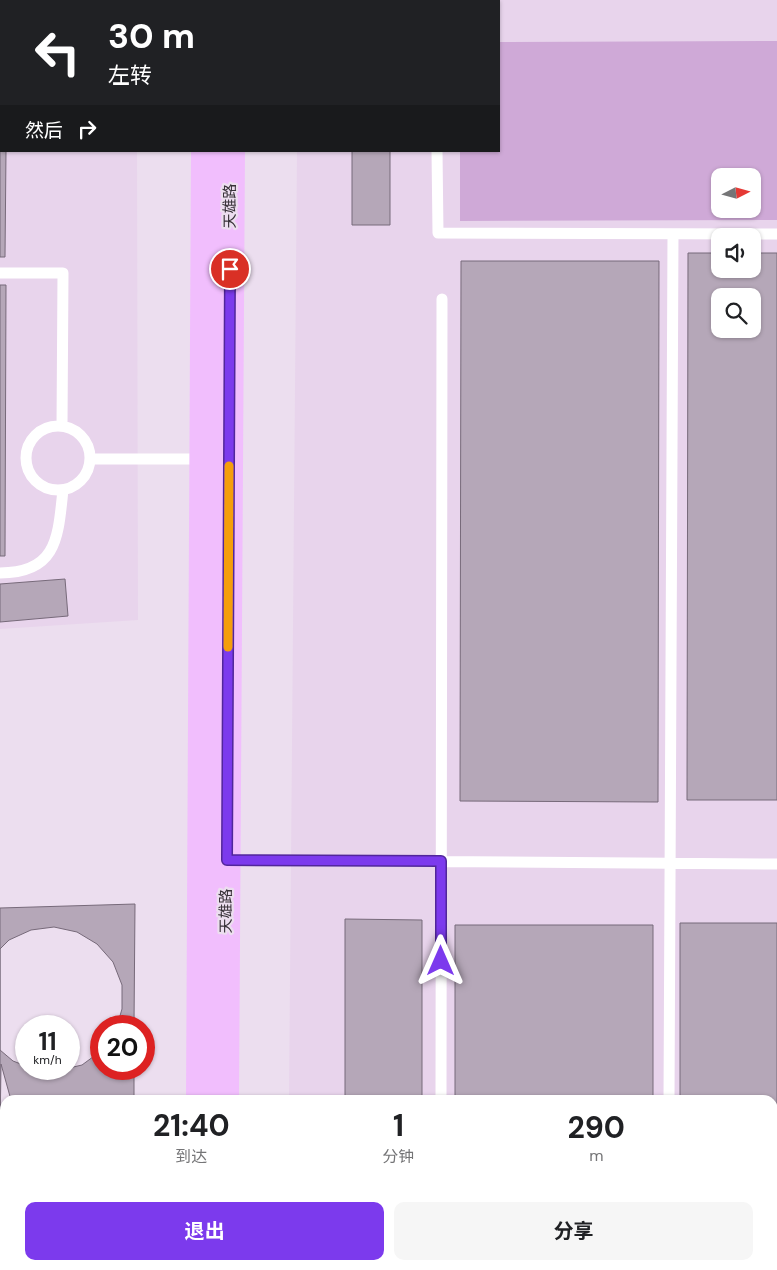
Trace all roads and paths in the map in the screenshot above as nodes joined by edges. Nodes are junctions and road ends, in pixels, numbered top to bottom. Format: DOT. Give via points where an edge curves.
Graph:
graph roads {
  1 [pos="205,152"];
  2 [pos="230,152"];
  3 [pos="437,152"];
  4 [pos="673,234"];
  5 [pos="777,234"];
  6 [pos="0,273"];
  7 [pos="442,299"];
  8 [pos="62,426"];
  9 [pos="90,459"];
  10 [pos="203,460"];
  11 [pos="64,490"];
  12 [pos="0,573"];
  13 [pos="227,860"];
  14 [pos="441,861"];
  15 [pos="670,863"];
  16 [pos="777,864"];
  17 [pos="200,1095"];
  18 [pos="225,1095"];
  19 [pos="441,1095"];
  20 [pos="669,1095"];
  1 -- 10 [label="main road, 天雄路"];
  2 -- 13 [label="main road, 天雄路"];
  3 -- 4 [label="lane" via="438,234"];
  4 -- 5 [label="lane"];
  4 -- 15 [label="lane"];
  6 -- 8 [label="lane" via="63,273"];
  7 -- 14 [label="lane"];
  8 -- 9 [label="lane" via="85,441"];
  8 -- 11 [label="lane" via="53,426 37,434 27,448 26,459 28,470 42,486"];
  9 -- 10 [label="lane"];
  9 -- 11 [label="lane" via="82,479"];
  10 -- 17 [label="main road, 天雄路"];
  11 -- 12 [label="lane" via="58,532 51,550 41,563 21,573"];
  13 -- 14 [label="lane"];
  13 -- 18 [label="main road, 天雄路"];
  14 -- 15 [label="lane"];
  14 -- 19 [label="lane"];
  15 -- 16 [label="lane"];
  15 -- 20 [label="lane"];
}
